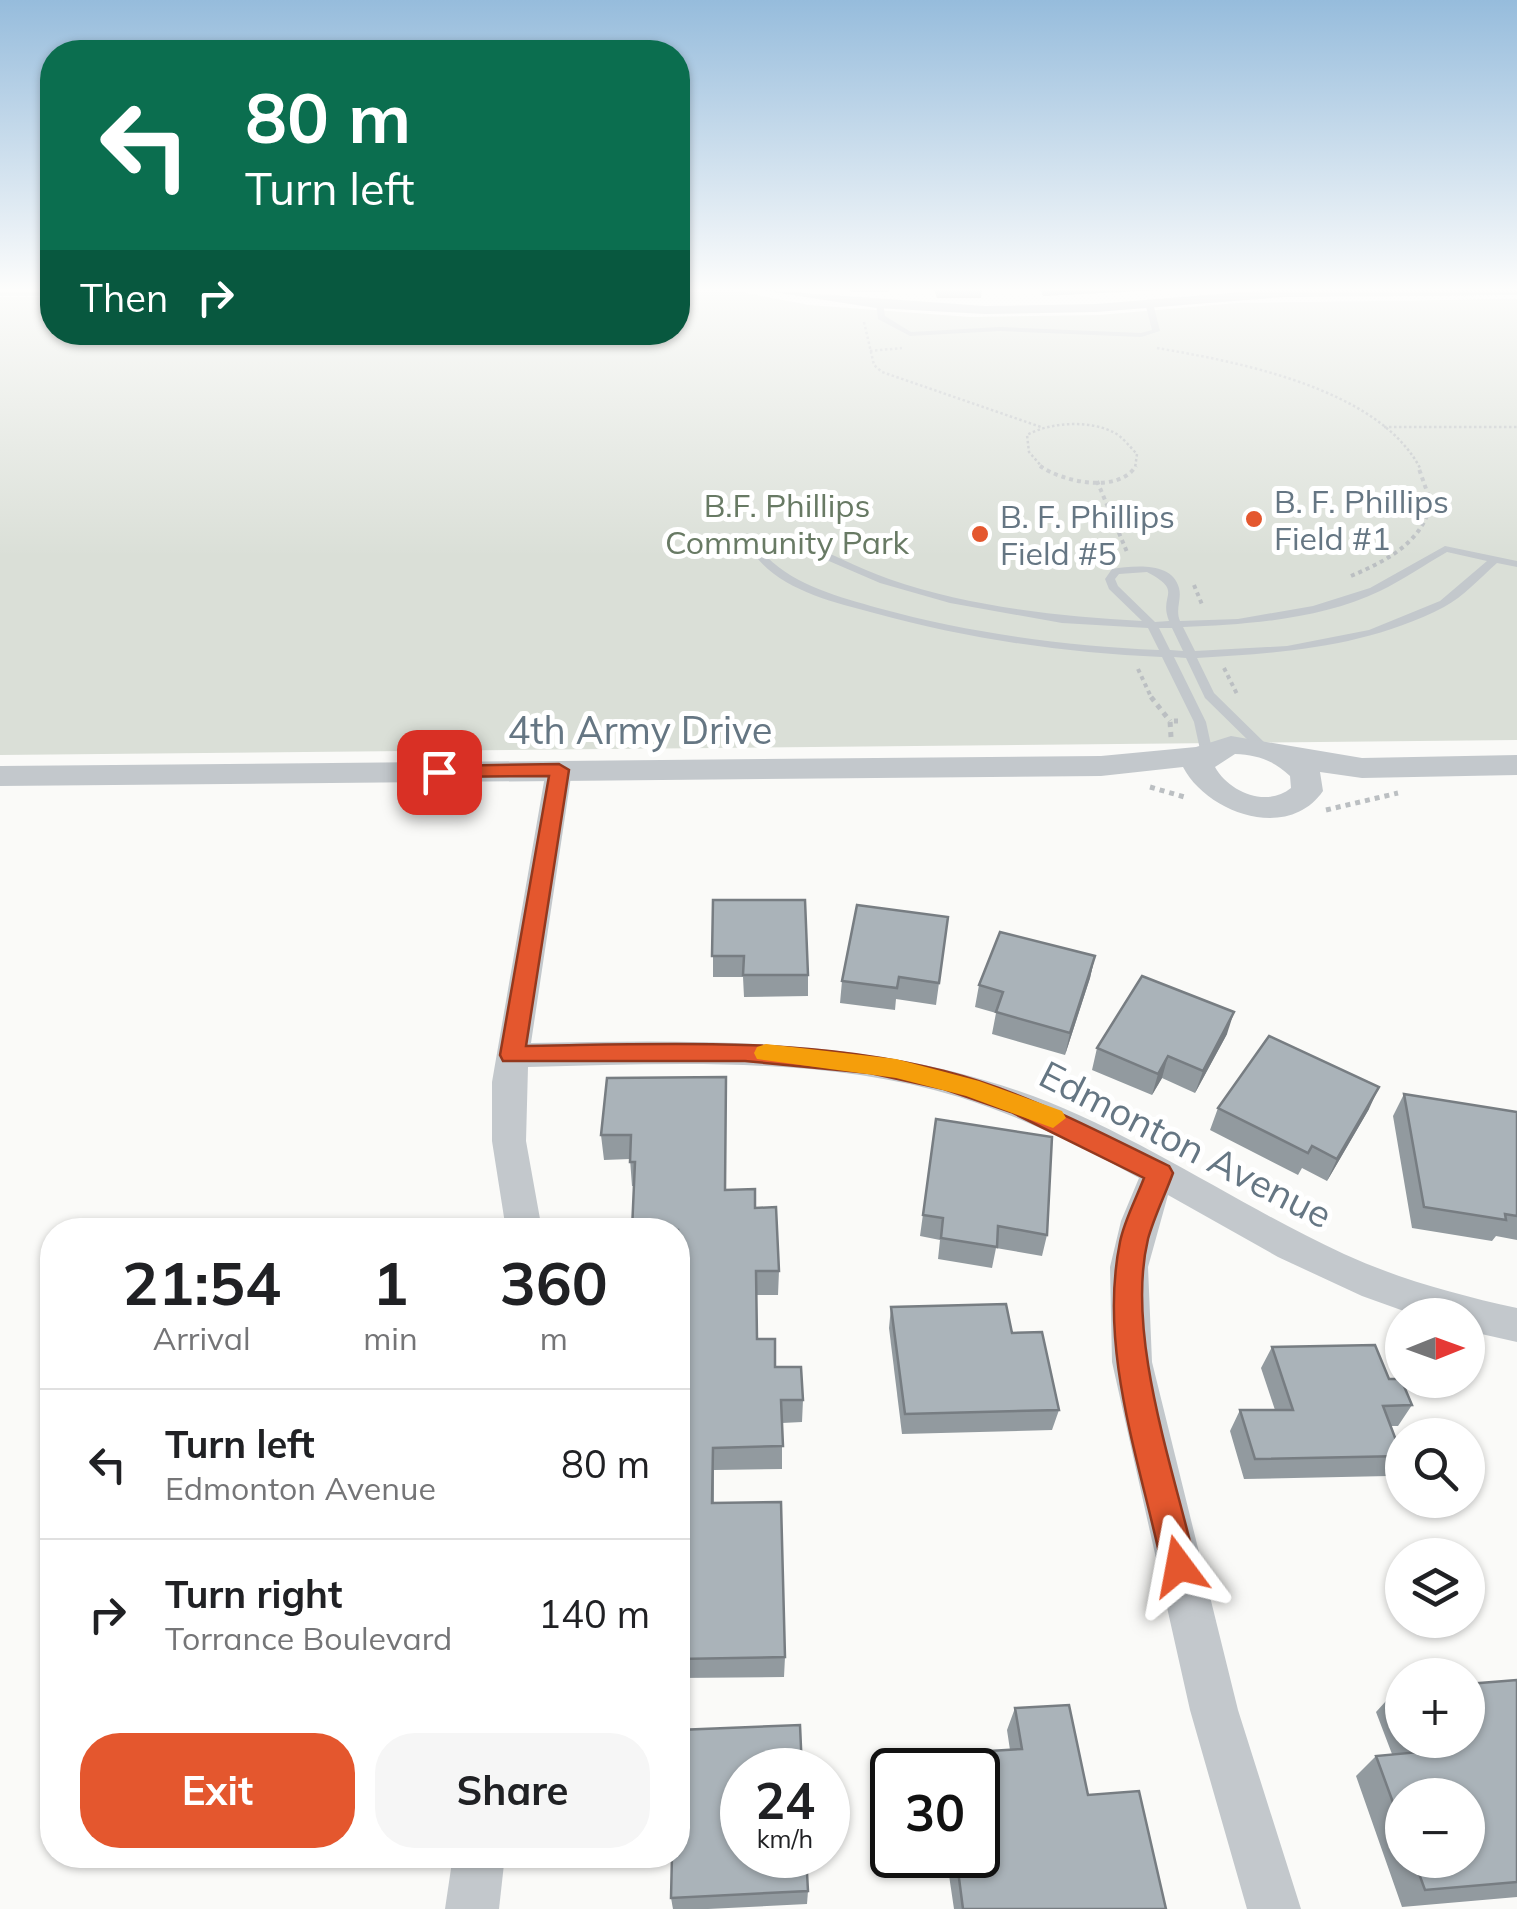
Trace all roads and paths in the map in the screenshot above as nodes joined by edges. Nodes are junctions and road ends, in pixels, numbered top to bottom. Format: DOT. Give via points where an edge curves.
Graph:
graph roads {
  1 [pos="903,379"];
  2 [pos="1287,379"];
  3 [pos="1042,426"];
  4 [pos="1517,426"];
  5 [pos="1381,427"];
  6 [pos="1097,481"];
  7 [pos="1497,558"];
  8 [pos="1517,564"];
  9 [pos="1134,567"];
  10 [pos="1343,579"];
  11 [pos="1174,602"];
  12 [pos="1209,607"];
  13 [pos="1176,624"];
  14 [pos="1152,625"];
  15 [pos="1190,655"];
  16 [pos="1167,656"];
  17 [pos="1276,753"];
  18 [pos="1206,755"];
  19 [pos="1517,765"];
  20 [pos="1102,766"];
  21 [pos="1438,767"];
  22 [pos="559,770"];
  23 [pos="0,776"];
  24 [pos="1214,790"];
  25 [pos="1301,798"];
  26 [pos="512,1055"];
  27 [pos="1159,1173"];
  28 [pos="522,1218"];
  29 [pos="1517,1325"];
  30 [pos="477,1868"];
  31 [pos="472,1909"];
  32 [pos="1274,1909"];
  1 -- 3 [label="path"];
  2 -- 5 [label="path"];
  3 -- 6 [label="path" via="1026,442 1038,464 1069,479"];
  3 -- 6 [label="path" via="1089,425 1124,438 1137,454 1135,470"];
  4 -- 5 [label="path"];
  5 -- 10 [label="path" via="1417,459 1432,506 1428,521 1402,548"];
  6 -- 9 [label="path"];
  7 -- 8 [label="lane"];
  7 -- 13 [label="lane" via="1438,550 1401,577 1339,602 1253,621"];
  7 -- 15 [label="lane" via="1462,591 1394,623 1300,646"];
  9 -- 11 [label="lane" via="1167,577"];
  9 -- 14 [label="lane" via="1116,571 1110,580"];
  11 -- 12 [label="path"];
  11 -- 13 [label="lane"];
  13 -- 14 [label="lane"];
  13 -- 15 [label="lane"];
  14 -- 16 [label="lane"];
  14 -- 16 [label="lane" via="986,608 884,581 796,543 774,543 762,551 770,567 794,579 913,622 1030,644"];
  15 -- 16 [label="lane"];
  15 -- 17 [label="lane" via="1220,709"];
  16 -- 18 [label="lane" via="1199,720"];
  17 -- 18 [label="street, 4th Army Drive" via="1230,745"];
  17 -- 21 [label="street, 4th Army Drive" via="1348,768"];
  17 -- 25 [label="street" via="1306,774"];
  18 -- 20 [label="street, 4th Army Drive"];
  18 -- 24 [label="street" via="1199,767"];
  19 -- 21 [label="street, 4th Army Drive"];
  20 -- 22 [label="street, 4th Army Drive"];
  20 -- 24 [label="street, 4th Army Drive"];
  21 -- 25 [label="street, 4th Army Drive"];
  22 -- 23 [label="street, 4th Army Drive"];
  22 -- 26 [label="street"];
  24 -- 25 [label="street, 4th Army Drive" via="1260,806"];
  26 -- 27 [label="street, Edmonton Avenue" via="745,1052 870,1064 1020,1105"];
  26 -- 28 [label="street" via="508,1121"];
  27 -- 29 [label="street, Edmonton Avenue" via="1354,1276"];
  27 -- 32 [label="street" via="1129,1267 1132,1362 1214,1710"];
  30 -- 31 [label="street"];
}
